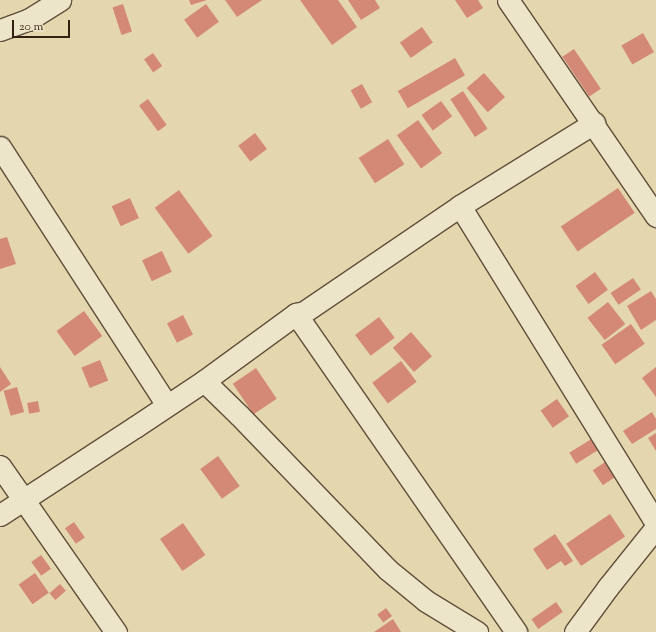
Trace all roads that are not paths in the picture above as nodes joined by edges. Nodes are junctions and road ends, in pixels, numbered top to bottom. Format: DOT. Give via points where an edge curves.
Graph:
graph roads {
  1 [pos="60,0"];
  2 [pos="508,0"];
  3 [pos="0,30"];
  4 [pos="594,123"];
  5 [pos="0,147"];
  6 [pos="460,206"];
  7 [pos="656,216"];
  8 [pos="296,314"];
  9 [pos="204,381"];
  10 [pos="167,405"];
  11 [pos="0,466"];
  12 [pos="22,500"];
  13 [pos="0,515"];
  14 [pos="656,522"];
  15 [pos="656,527"];
  16 [pos="116,632"];
  17 [pos="477,632"];
  18 [pos="516,632"];
  19 [pos="575,632"];
  1 -- 3 [label="street" via="28,20"];
  2 -- 4 [label="street"];
  4 -- 6 [label="street"];
  4 -- 7 [label="street"];
  5 -- 10 [label="street"];
  6 -- 8 [label="street" via="304,312"];
  6 -- 14 [label="street"];
  8 -- 9 [label="street"];
  8 -- 18 [label="street"];
  9 -- 10 [label="street"];
  9 -- 17 [label="street" via="388,569 426,601"];
  10 -- 12 [label="street"];
  11 -- 12 [label="street"];
  12 -- 13 [label="street"];
  12 -- 16 [label="street"];
  15 -- 19 [label="street"];
}
